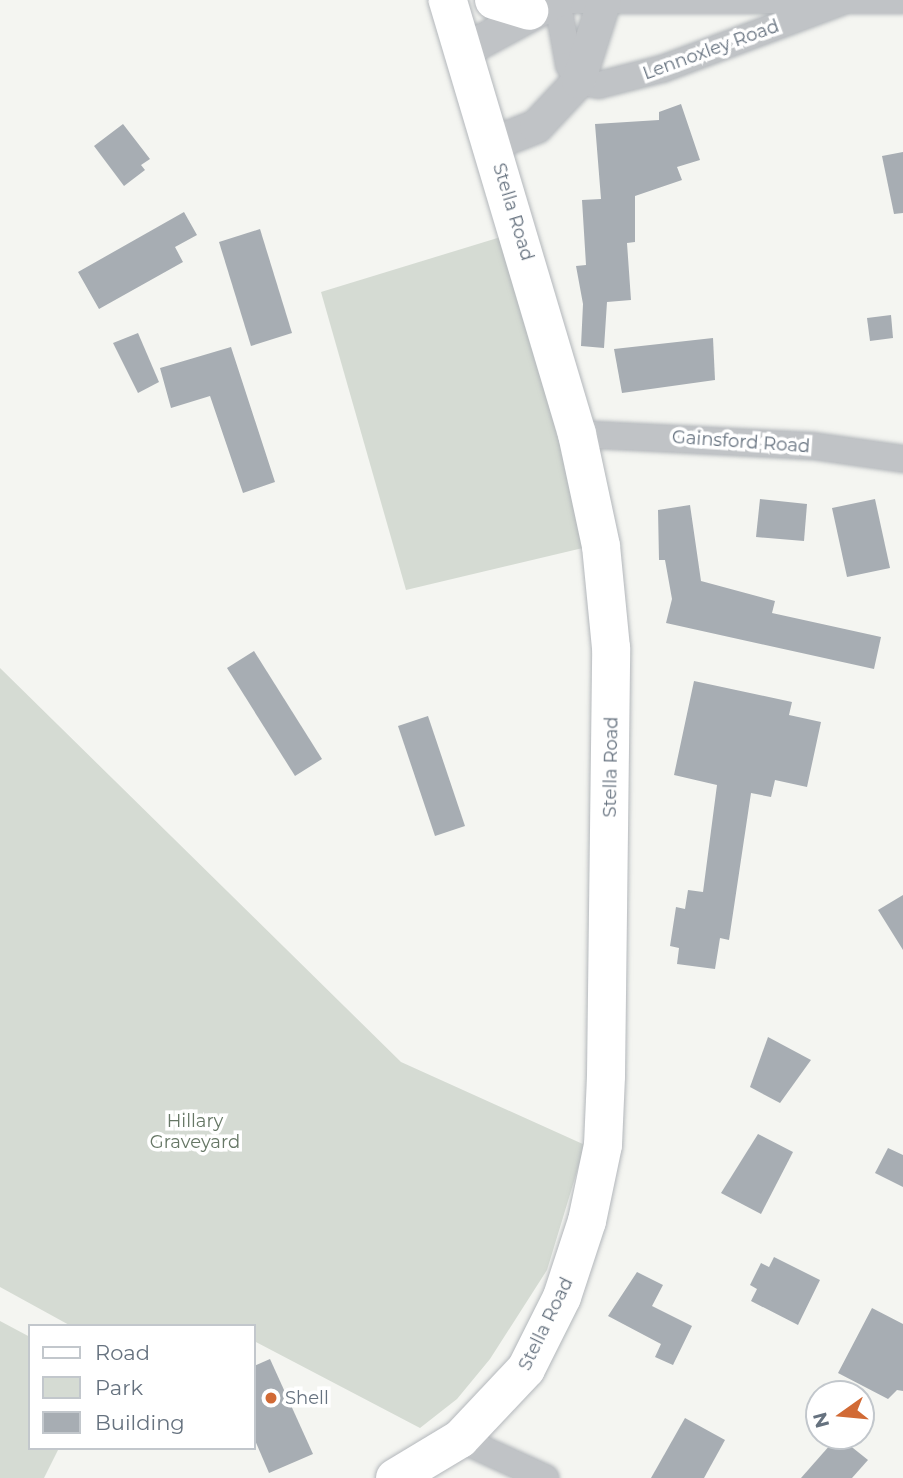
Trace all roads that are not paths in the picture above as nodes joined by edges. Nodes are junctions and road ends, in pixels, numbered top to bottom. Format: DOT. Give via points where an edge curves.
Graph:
graph roads {
  1 [pos="448,0"];
  2 [pos="903,0"];
  3 [pos="540,2"];
  4 [pos="604,2"];
  5 [pos="841,2"];
  6 [pos="464,50"];
  7 [pos="578,80"];
  8 [pos="493,144"];
  9 [pos="578,434"];
  10 [pos="903,459"];
  11 [pos="460,1439"];
  12 [pos="396,1478"];
  13 [pos="545,1478"];
  1 -- 6 [label="main road, Stella Road"];
  2 -- 5 [label="street, Lennoxley Road"];
  3 -- 4 [label="street, Lennoxley Road"];
  3 -- 6 [label="street"];
  3 -- 7 [label="street"];
  4 -- 5 [label="street, Lennoxley Road"];
  4 -- 7 [label="street"];
  5 -- 7 [label="street, Lennoxley Road" via="621,82"];
  6 -- 8 [label="main road, Stella Road"];
  7 -- 8 [label="street" via="536,126"];
  8 -- 9 [label="main road, Stella Road"];
  9 -- 10 [label="street, Gainsford Road" via="813,446"];
  9 -- 11 [label="main road, Stella Road" via="601,546 611,648 603,1145 587,1221 562,1297 526,1369"];
  11 -- 12 [label="main road, Stella Road"];
  11 -- 13 [label="street"];
}
